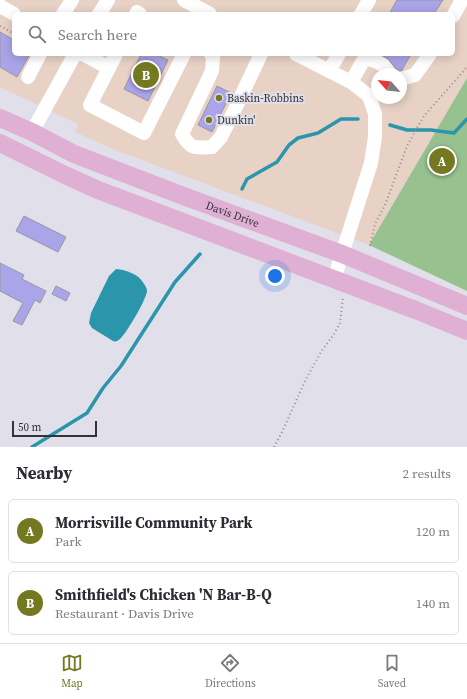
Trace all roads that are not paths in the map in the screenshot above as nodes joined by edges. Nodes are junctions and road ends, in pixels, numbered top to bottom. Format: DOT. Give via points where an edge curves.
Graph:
graph roads {
  1 [pos="72,0"];
  2 [pos="108,0"];
  3 [pos="184,0"];
  4 [pos="369,0"];
  5 [pos="462,0"];
  6 [pos="0,6"];
  7 [pos="64,12"];
  8 [pos="100,12"];
  9 [pos="206,12"];
  10 [pos="362,12"];
  11 [pos="455,12"];
  12 [pos="12,13"];
  13 [pos="39,56"];
  14 [pos="74,56"];
  15 [pos="87,56"];
  16 [pos="115,56"];
  17 [pos="183,56"];
  18 [pos="212,56"];
  19 [pos="260,56"];
  20 [pos="300,56"];
  21 [pos="338,56"];
  22 [pos="429,56"];
  23 [pos="109,68"];
  24 [pos="386,68"];
  25 [pos="329,70"];
  26 [pos="28,77"];
  27 [pos="407,77"];
  28 [pos="352,82"];
  29 [pos="371,92"];
  30 [pos="374,104"];
  31 [pos="0,118"];
  32 [pos="32,132"];
  33 [pos="0,143"];
  34 [pos="342,254"];
  35 [pos="334,279"];
  36 [pos="467,306"];
  37 [pos="467,331"];
  1 -- 7 [label="lane"];
  2 -- 8 [label="lane"];
  3 -- 9 [label="lane"];
  4 -- 10 [label="lane"];
  5 -- 11 [label="lane"];
  6 -- 12 [label="lane"];
  13 -- 26 [label="lane"];
  14 -- 32 [label="lane"];
  15 -- 23 [label="lane"];
  16 -- 23 [label="lane"];
  17 -- 23 [label="lane" via="144,133 90,105"];
  18 -- 19 [label="lane" via="212,71 182,134 187,143 197,148 212,146 220,137"];
  20 -- 25 [label="lane"];
  21 -- 25 [label="lane"];
  22 -- 27 [label="lane" via="415,75"];
  24 -- 28 [label="lane" via="375,61 363,61"];
  25 -- 28 [label="lane"];
  28 -- 29 [label="lane"];
  30 -- 34 [label="lane" via="375,137 371,163"];
  31 -- 32 [label="main road, Davis Drive"];
  32 -- 34 [label="main road, Davis Drive" via="74,154"];
  33 -- 35 [label="main road" via="98,190"];
  34 -- 35 [label="lane"];
  34 -- 36 [label="main road, Davis Drive"];
  35 -- 37 [label="main road"];
}
